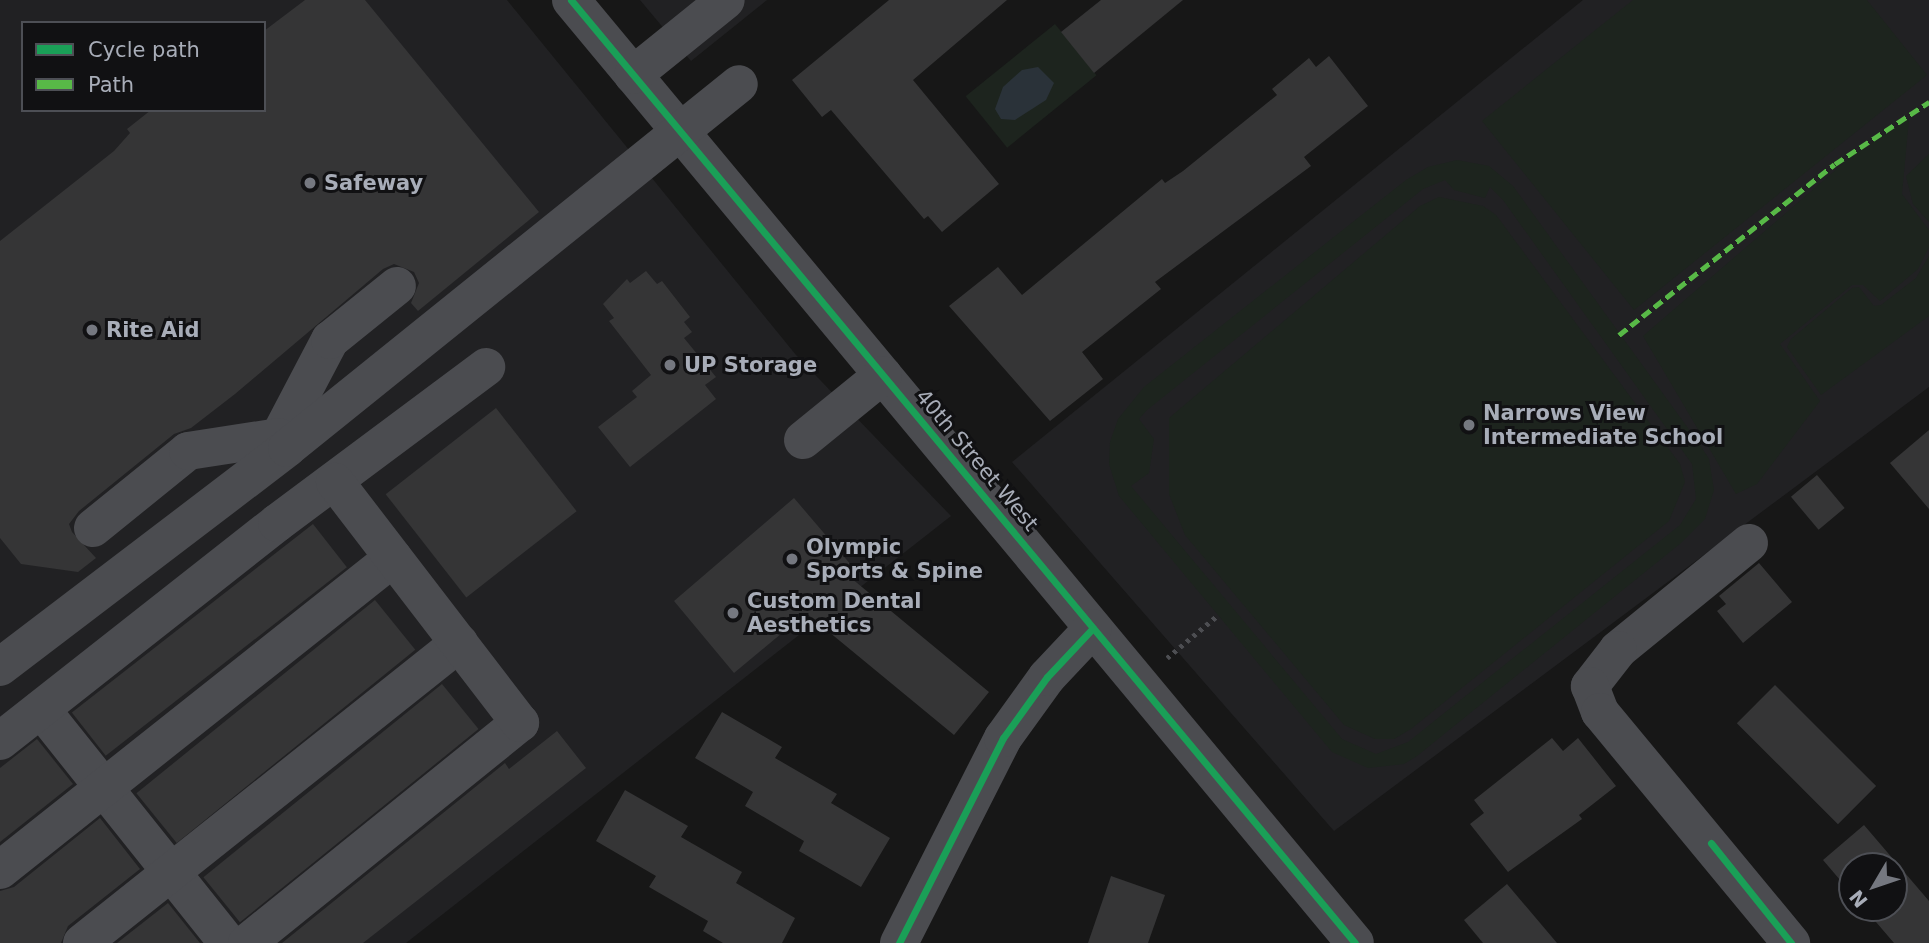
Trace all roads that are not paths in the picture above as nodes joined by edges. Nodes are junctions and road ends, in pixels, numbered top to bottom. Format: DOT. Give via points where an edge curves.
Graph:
graph roads {
  1 [pos="571,0"];
  2 [pos="726,0"];
  3 [pos="633,75"];
  4 [pos="739,84"];
  5 [pos="680,131"];
  6 [pos="397,286"];
  7 [pos="486,367"];
  8 [pos="883,375"];
  9 [pos="803,440"];
  10 [pos="283,442"];
  11 [pos="335,482"];
  12 [pos="93,528"];
  13 [pos="1749,542"];
  14 [pos="393,558"];
  15 [pos="1093,628"];
  16 [pos="459,643"];
  17 [pos="0,667"];
  18 [pos="41,709"];
  19 [pos="0,741"];
  20 [pos="104,788"];
  21 [pos="0,870"];
  22 [pos="171,872"];
  23 [pos="82,943"];
  24 [pos="228,943"];
  25 [pos="247,943"];
  26 [pos="899,943"];
  27 [pos="1355,943"];
  28 [pos="1791,943"];
  1 -- 3 [label="street, 40th Street West"];
  2 -- 3 [label="street"];
  3 -- 5 [label="street, 40th Street West"];
  4 -- 5 [label="street"];
  5 -- 8 [label="street, 40th Street West"];
  5 -- 10 [label="street"];
  6 -- 10 [label="street" via="330,340"];
  7 -- 11 [label="street"];
  8 -- 9 [label="street"];
  8 -- 15 [label="street, 40th Street West"];
  10 -- 12 [label="street" via="188,451"];
  10 -- 17 [label="street"];
  11 -- 14 [label="street"];
  11 -- 18 [label="street"];
  13 -- 28 [label="street" via="1618,650 1590,686 1600,712"];
  14 -- 16 [label="street"];
  14 -- 20 [label="street"];
  15 -- 26 [label="street" via="1047,677 1003,738"];
  15 -- 27 [label="street, 40th Street West"];
  16 -- 22 [label="street"];
  16 -- 25 [label="street" via="520,723"];
  18 -- 19 [label="street"];
  18 -- 20 [label="street"];
  20 -- 21 [label="street"];
  20 -- 22 [label="street"];
  22 -- 23 [label="street"];
  22 -- 24 [label="street"];
}
